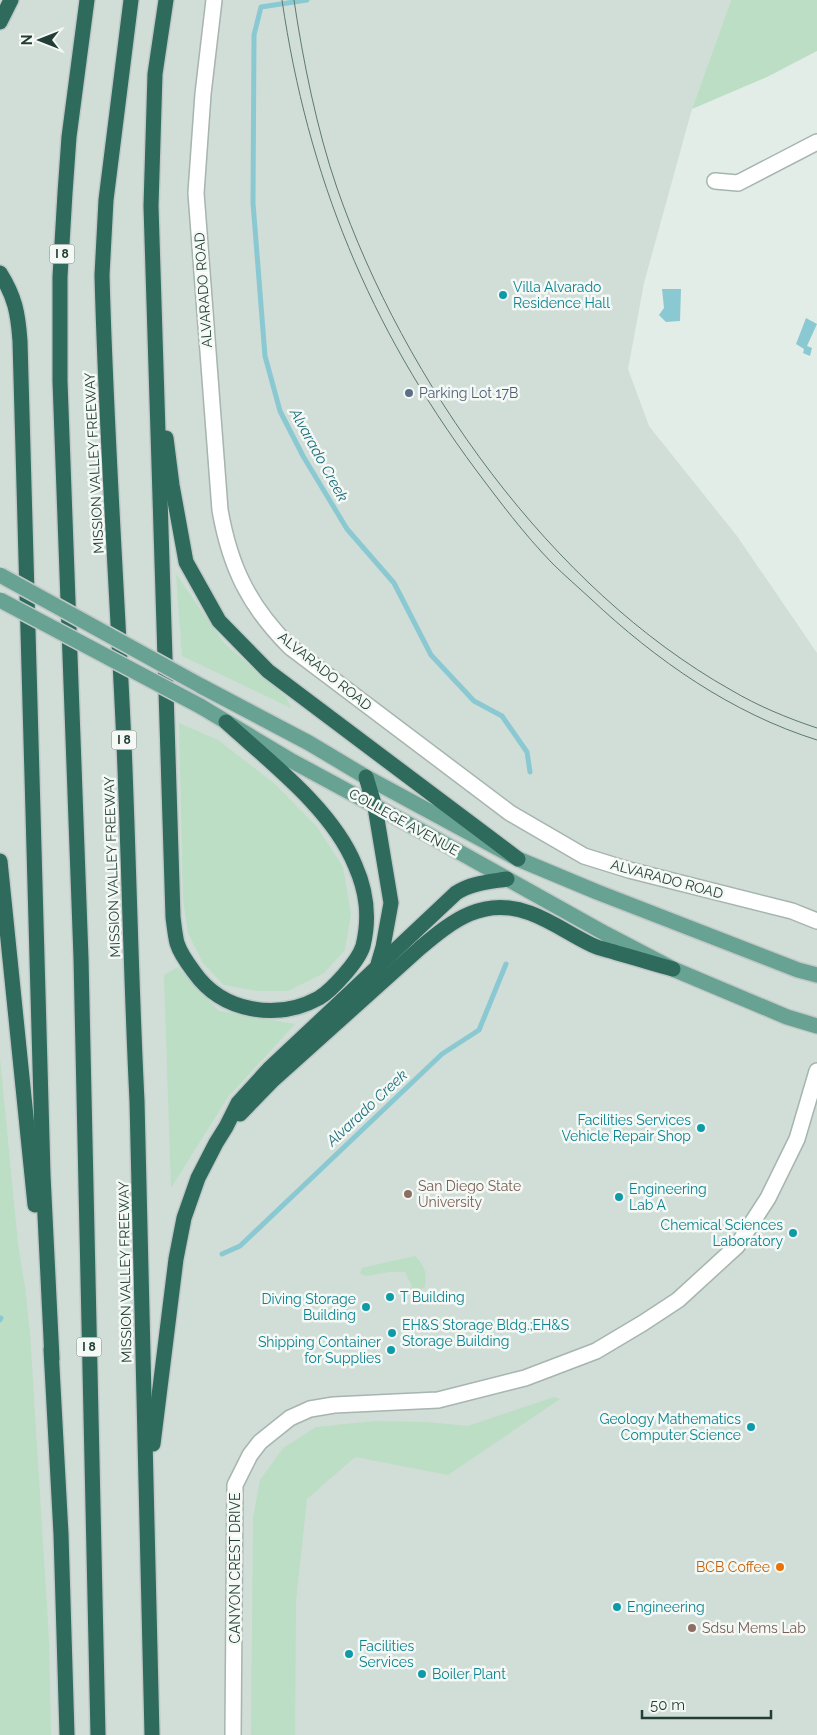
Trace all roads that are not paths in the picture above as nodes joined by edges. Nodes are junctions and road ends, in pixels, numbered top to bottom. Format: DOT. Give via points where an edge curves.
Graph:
graph roads {
  1 [pos="11,0"];
  2 [pos="87,0"];
  3 [pos="131,0"];
  4 [pos="166,0"];
  5 [pos="214,0"];
  6 [pos="0,22"];
  7 [pos="817,142"];
  8 [pos="714,181"];
  9 [pos="0,273"];
  10 [pos="154,344"];
  11 [pos="0,574"];
  12 [pos="0,600"];
  13 [pos="226,722"];
  14 [pos="366,777"];
  15 [pos="375,807"];
  16 [pos="518,859"];
  17 [pos="0,861"];
  18 [pos="507,879"];
  19 [pos="817,922"];
  20 [pos="376,968"];
  21 [pos="673,969"];
  22 [pos="817,975"];
  23 [pos="817,1026"];
  24 [pos="817,1071"];
  25 [pos="226,1127"];
  26 [pos="52,1359"];
  27 [pos="147,1482"];
  28 [pos="67,1735"];
  29 [pos="98,1735"];
  30 [pos="152,1735"];
  31 [pos="233,1735"];
  1 -- 6 [label="highway"];
  2 -- 29 [label="highway, I 8" via="65,193 60,276 60,381 81,948"];
  3 -- 27 [label="highway, MISSION VALLEY FREEWAY / I 8" via="106,200 102,275 138,1101"];
  4 -- 10 [label="highway" via="154,74 150,206"];
  5 -- 19 [label="street, ALVARADO ROAD" via="203,94 197,202 220,510 234,565 252,600 290,647 510,813 584,856 792,912"];
  7 -- 8 [label="street" via="738,183"];
  9 -- 26 [label="highway" via="11,291 18,315 20,341 42,1175"];
  10 -- 13 [label="highway" via="173,917 177,944 203,985 226,1001 243,1008 261,1010 302,1005 320,997 350,969 362,948 368,906 355,864 338,835 303,793"];
  10 -- 16 [label="highway" via="172,485 186,562 219,621 268,671"];
  11 -- 14 [label="main road, COLLEGE AVENUE, bridge"];
  12 -- 13 [label="main road, COLLEGE AVENUE, bridge"];
  13 -- 15 [label="main road, COLLEGE AVENUE"];
  14 -- 15 [label="highway"];
  14 -- 16 [label="main road, COLLEGE AVENUE"];
  15 -- 18 [label="main road, COLLEGE AVENUE"];
  15 -- 20 [label="highway" via="391,903"];
  16 -- 22 [label="main road, COLLEGE AVENUE"];
  17 -- 26 [label="highway"];
  18 -- 20 [label="highway" via="474,885 456,893"];
  18 -- 21 [label="main road, COLLEGE AVENUE"];
  20 -- 25 [label="highway" via="250,1089 238,1103"];
  21 -- 23 [label="main road, COLLEGE AVENUE" via="787,1017"];
  21 -- 25 [label="highway" via="594,946 530,913 498,908 479,910 444,928 420,948 272,1081"];
  24 -- 31 [label="street, CANYON CREST DRIVE" via="797,1139 768,1198 737,1246 678,1300 650,1319 596,1351 525,1378 438,1400 310,1409 290,1418 260,1442 235,1485"];
  25 -- 27 [label="highway" via="207,1158 184,1218"];
  26 -- 28 [label="highway"];
  27 -- 30 [label="highway, MISSION VALLEY FREEWAY / I 8"];
}
